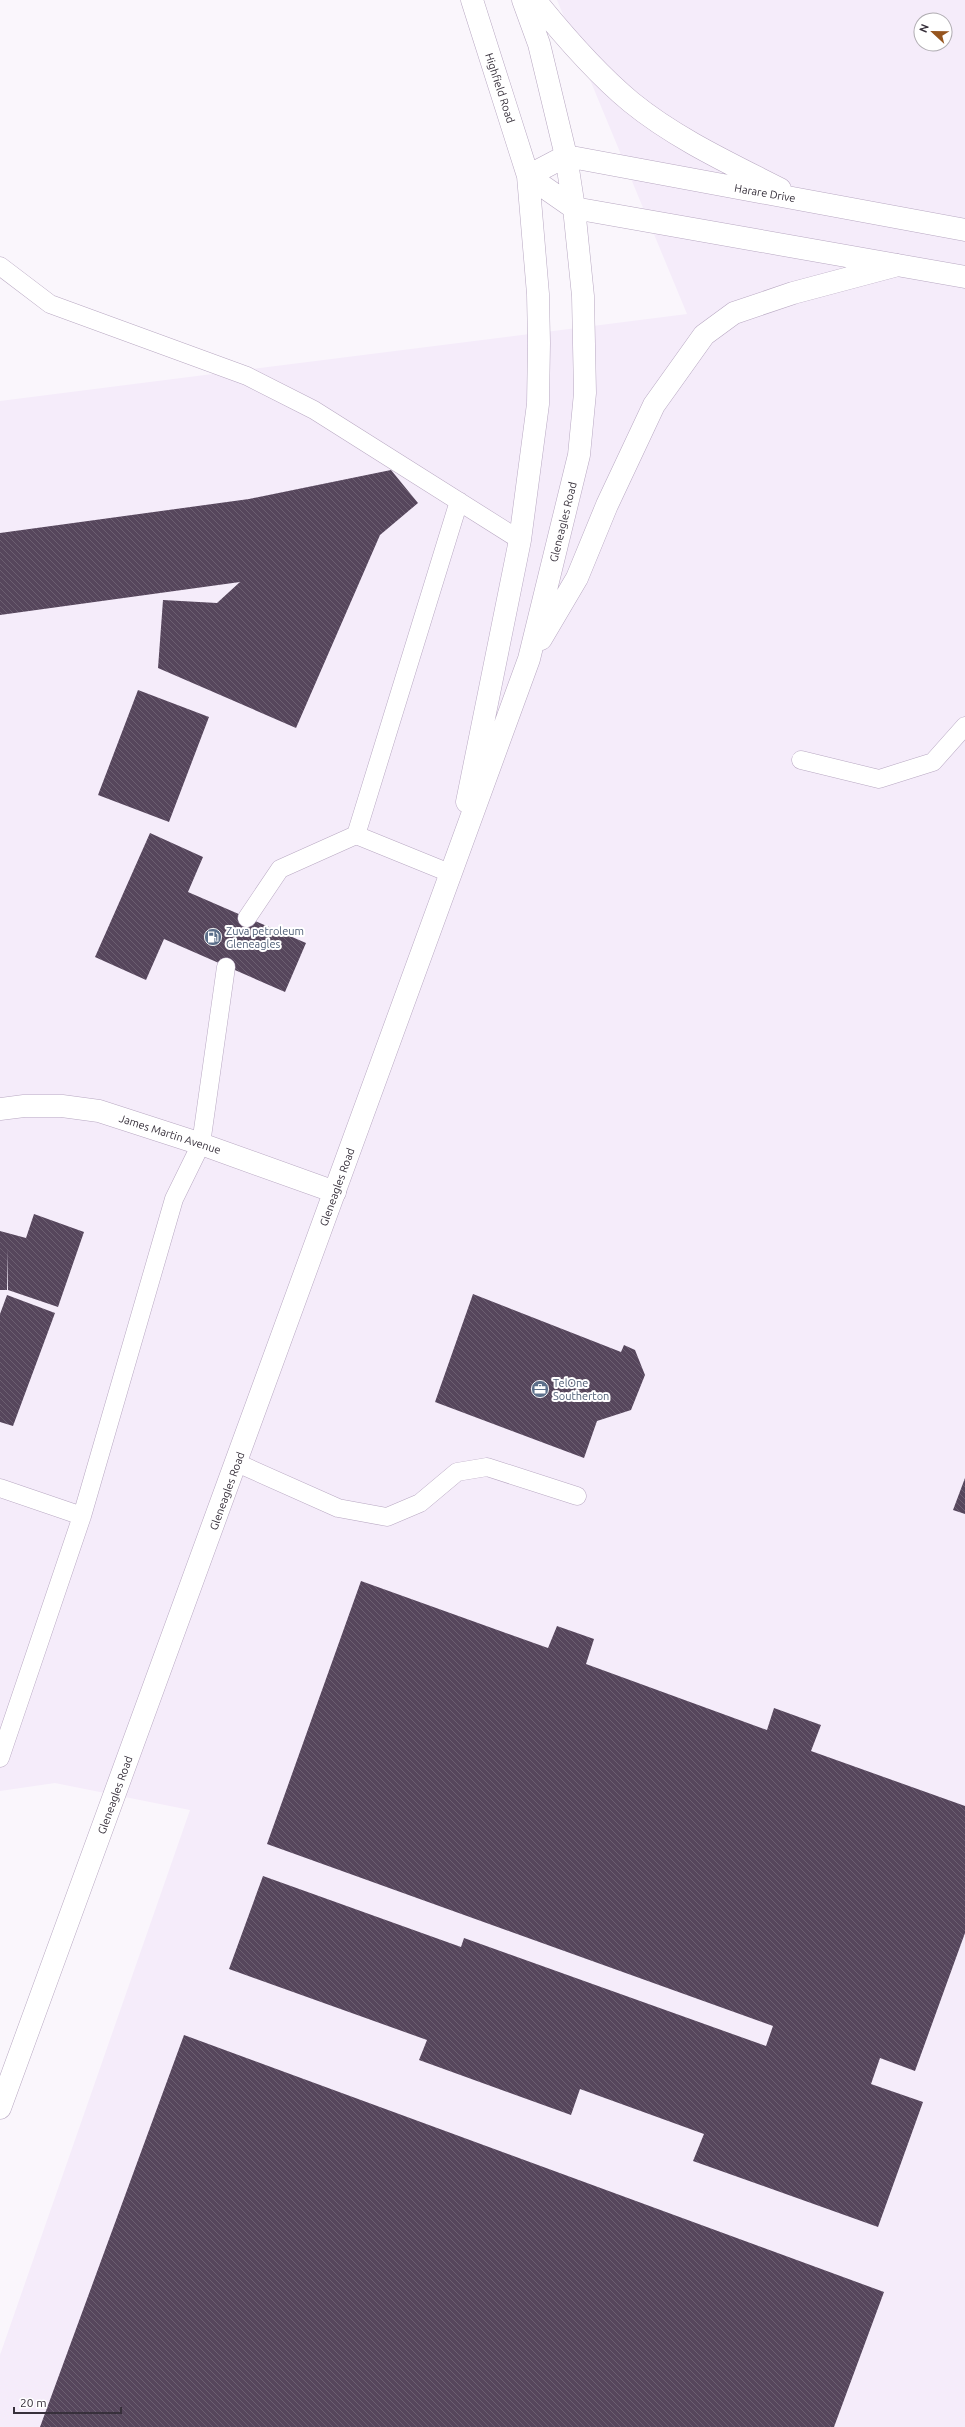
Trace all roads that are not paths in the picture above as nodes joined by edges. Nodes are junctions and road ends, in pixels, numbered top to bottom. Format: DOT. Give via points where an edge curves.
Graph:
graph roads {
  1 [pos="472,0"];
  2 [pos="523,0"];
  3 [pos="535,0"];
  4 [pos="566,156"];
  5 [pos="528,176"];
  6 [pos="800,199"];
  7 [pos="574,208"];
  8 [pos="965,230"];
  9 [pos="898,265"];
  10 [pos="0,266"];
  11 [pos="965,277"];
  12 [pos="459,501"];
  13 [pos="520,540"];
  14 [pos="529,659"];
  15 [pos="965,726"];
  16 [pos="801,760"];
  17 [pos="356,835"];
  18 [pos="452,874"];
  19 [pos="247,918"];
  20 [pos="226,967"];
  21 [pos="0,1109"];
  22 [pos="201,1144"];
  23 [pos="335,1192"];
  24 [pos="237,1463"];
  25 [pos="0,1488"];
  26 [pos="577,1496"];
  27 [pos="82,1516"];
  28 [pos="0,1758"];
  29 [pos="0,2108"];
  1 -- 5 [label="street, Highfield Road"];
  2 -- 4 [label="street" via="539,44"];
  3 -- 6 [label="street" via="567,40 631,102 694,144"];
  4 -- 5 [label="street"];
  4 -- 6 [label="street, Harare Drive"];
  4 -- 7 [label="street, Gleneagles Road"];
  5 -- 7 [label="street"];
  5 -- 13 [label="street, Gleneagles Road" via="538,294 538,404"];
  6 -- 8 [label="street, Harare Drive"];
  7 -- 9 [label="street"];
  7 -- 14 [label="street, Gleneagles Road" via="583,296 584,393 579,455"];
  9 -- 11 [label="street"];
  9 -- 14 [label="street" via="793,293 734,312 704,335 654,405 607,505 577,578"];
  10 -- 12 [label="lane" via="50,304 247,376 314,410"];
  12 -- 13 [label="lane"];
  12 -- 17 [label="lane"];
  13 -- 18 [label="street, Gleneagles Road"];
  14 -- 18 [label="street, Gleneagles Road"];
  15 -- 16 [label="lane" via="933,762 879,780"];
  17 -- 18 [label="lane"];
  17 -- 19 [label="lane" via="280,868"];
  18 -- 23 [label="street, Gleneagles Road"];
  20 -- 22 [label="lane"];
  21 -- 22 [label="street, James Martin Avenue" via="62,1106 99,1111"];
  22 -- 23 [label="street, James Martin Avenue"];
  22 -- 27 [label="lane" via="174,1199"];
  23 -- 24 [label="street, Gleneagles Road"];
  24 -- 26 [label="lane" via="338,1508 387,1517 420,1503 456,1472 486,1467"];
  24 -- 29 [label="street, Gleneagles Road"];
  25 -- 27 [label="lane"];
  27 -- 28 [label="lane"];
}
